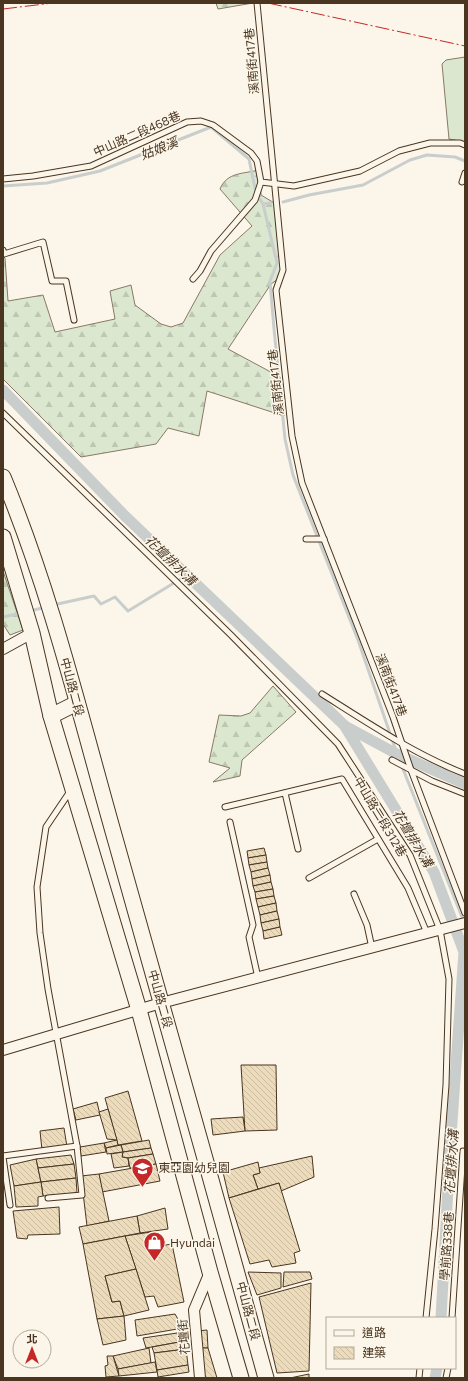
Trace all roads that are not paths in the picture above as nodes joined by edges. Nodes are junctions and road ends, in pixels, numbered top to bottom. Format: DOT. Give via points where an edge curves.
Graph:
graph roads {
  1 [pos="256,3"];
  2 [pos="465,145"];
  3 [pos="465,173"];
  4 [pos="3,179"];
  5 [pos="262,182"];
  6 [pos="462,182"];
  7 [pos="274,183"];
  8 [pos="3,250"];
  9 [pos="193,279"];
  10 [pos="74,320"];
  11 [pos="3,413"];
  12 [pos="3,477"];
  13 [pos="3,537"];
  14 [pos="306,539"];
  15 [pos="324,539"];
  16 [pos="31,629"];
  17 [pos="3,649"];
  18 [pos="322,694"];
  19 [pos="77,703"];
  20 [pos="51,716"];
  21 [pos="401,742"];
  22 [pos="392,760"];
  23 [pos="411,770"];
  24 [pos="465,774"];
  25 [pos="72,788"];
  26 [pos="285,793"];
  27 [pos="465,794"];
  28 [pos="225,807"];
  29 [pos="230,822"];
  30 [pos="378,839"];
  31 [pos="298,849"];
  32 [pos="309,878"];
  33 [pos="354,894"];
  34 [pos="465,913"];
  35 [pos="465,923"];
  36 [pos="440,930"];
  37 [pos="427,933"];
  38 [pos="372,948"];
  39 [pos="258,978"];
  40 [pos="150,1006"];
  41 [pos="57,1034"];
  42 [pos="3,1050"];
  43 [pos="77,1146"];
  44 [pos="463,1151"];
  45 [pos="3,1157"];
  46 [pos="48,1198"];
  47 [pos="10,1205"];
  48 [pos="210,1272"];
  49 [pos="426,1317"];
  50 [pos="452,1317"];
  51 [pos="200,1378"];
  52 [pos="241,1378"];
  53 [pos="266,1378"];
  1 -- 7 [label="lane, 溪南街417巷"];
  2 -- 7 [label="lane" via="430,143 399,152 360,171 294,186"];
  3 -- 6 [label="lane"];
  4 -- 5 [label="lane, 中山路二段468巷" via="91,166 187,122 201,120 213,125 251,153 257,161"];
  5 -- 7 [label="lane"];
  5 -- 9 [label="lane" via="255,200 211,251 200,272"];
  7 -- 15 [label="lane, 溪南街417巷" via="283,270 276,290 292,436 302,483"];
  8 -- 10 [label="lane" via="4,254 43,242 52,281 66,281"];
  11 -- 36 [label="lane" via="231,635 338,744 410,855"];
  12 -- 19 [label="main road, 中山路二段" via="17,510 54,619"];
  13 -- 16 [label="main road, 中山路二段"];
  14 -- 15 [label="lane"];
  15 -- 21 [label="lane, 溪南街417巷"];
  16 -- 17 [label="street"];
  16 -- 20 [label="main road, 中山路二段"];
  18 -- 21 [label="lane"];
  19 -- 20 [label="main road"];
  19 -- 40 [label="main road, 中山路二段"];
  20 -- 25 [label="main road, 中山路二段"];
  21 -- 23 [label="lane, 溪南街417巷"];
  21 -- 24 [label="lane" via="438,763"];
  22 -- 23 [label="lane"];
  23 -- 27 [label="lane"];
  23 -- 34 [label="lane, 溪南街417巷"];
  25 -- 40 [label="main road, 中山路二段"];
  25 -- 41 [label="lane" via="46,827 37,887 40,933"];
  26 -- 28 [label="lane, 中山路二段312巷"];
  26 -- 30 [label="lane, 中山路二段312巷" via="342,779"];
  26 -- 31 [label="lane"];
  29 -- 39 [label="lane" via="254,925 249,938"];
  30 -- 32 [label="lane"];
  30 -- 37 [label="lane, 中山路二段312巷" via="408,888"];
  33 -- 38 [label="lane" via="367,925"];
  35 -- 36 [label="street"];
  36 -- 37 [label="street"];
  36 -- 49 [label="lane" via="449,978 446,1085"];
  37 -- 38 [label="street"];
  38 -- 39 [label="street"];
  39 -- 40 [label="street"];
  40 -- 41 [label="street"];
  40 -- 48 [label="main road, 中山路二段"];
  40 -- 53 [label="main road, 中山路二段" via="212,1179"];
  41 -- 42 [label="street"];
  41 -- 43 [label="lane"];
  43 -- 45 [label="lane"];
  43 -- 46 [label="lane" via="82,1195"];
  44 -- 50 [label="lane, 學前路338巷"];
  45 -- 47 [label="lane"];
  48 -- 51 [label="street, 花壇街" via="194,1310"];
  48 -- 52 [label="main road, 中山路二段"];
}
